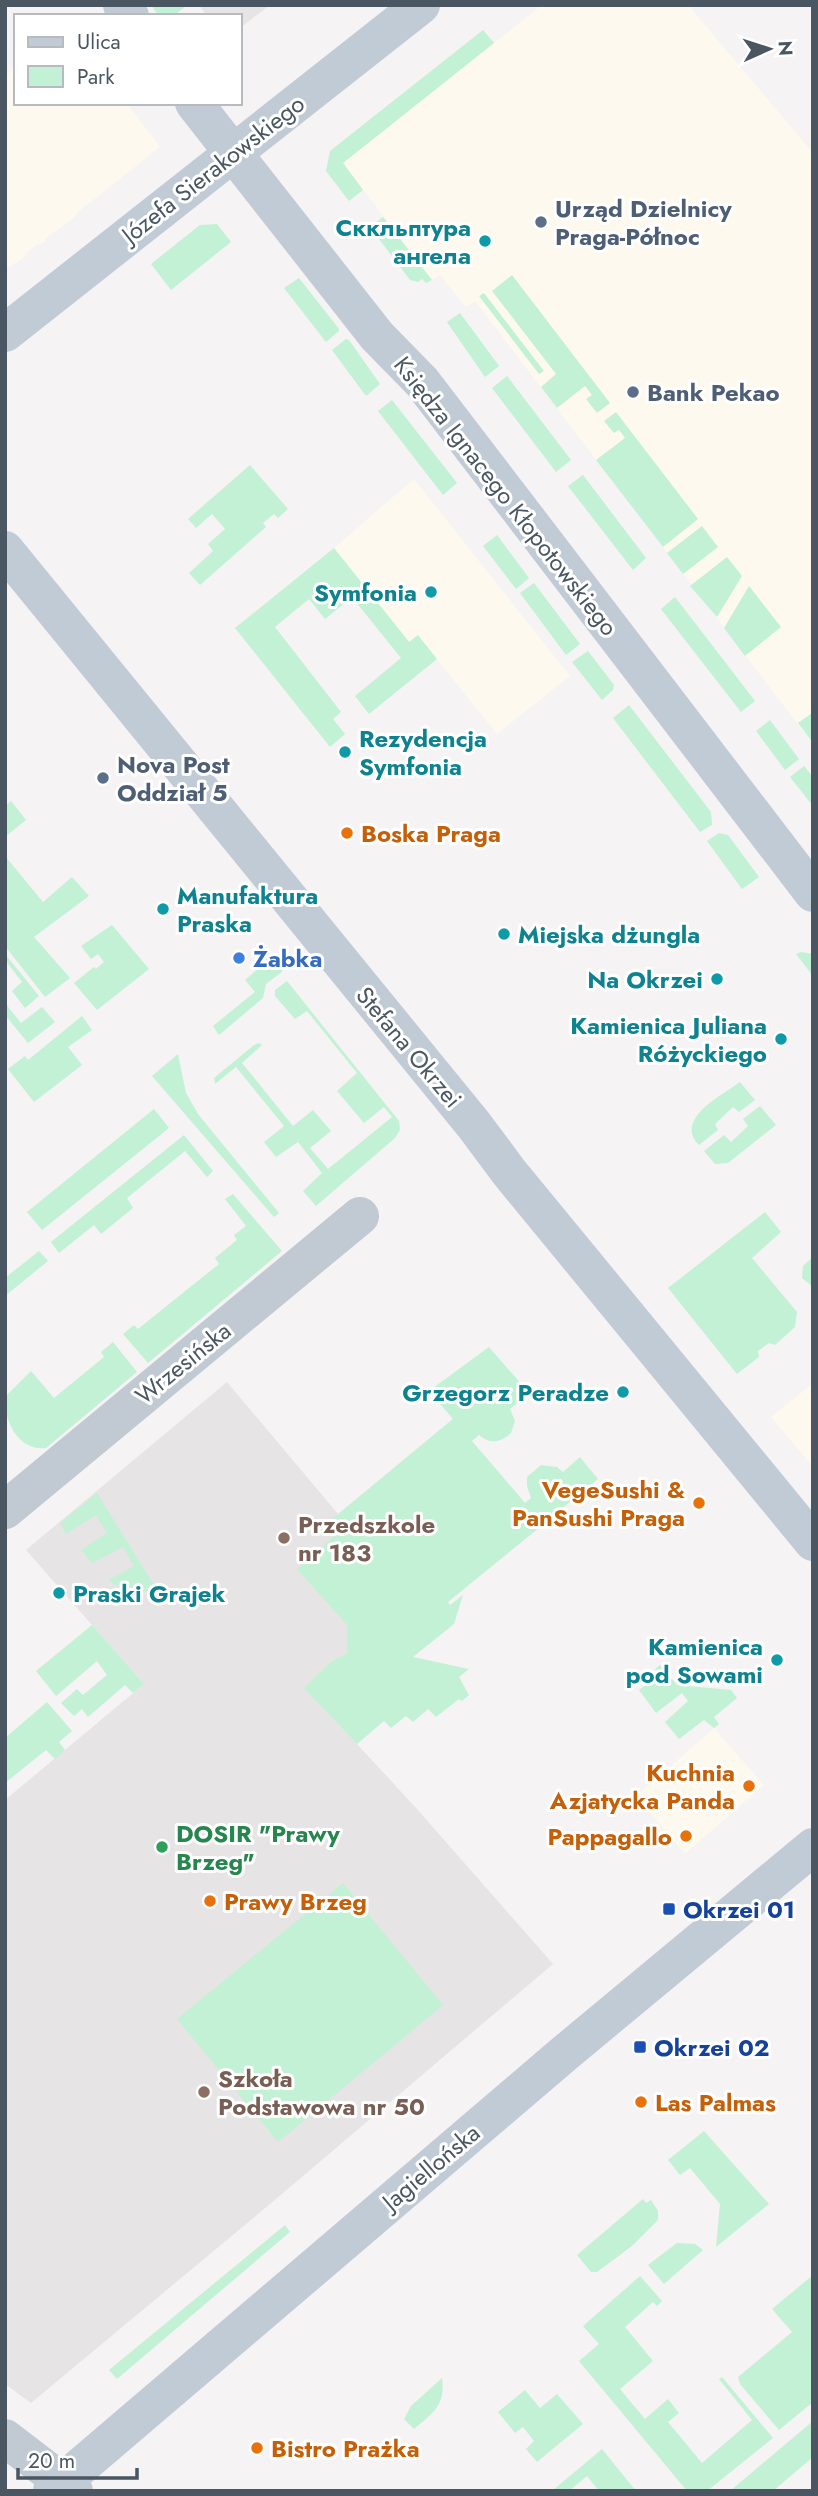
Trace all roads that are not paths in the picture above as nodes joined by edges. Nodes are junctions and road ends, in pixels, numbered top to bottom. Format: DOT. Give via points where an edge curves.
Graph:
graph roads {
  1 [pos="421,5"];
  2 [pos="196,105"];
  3 [pos="234,153"];
  4 [pos="5,333"];
  5 [pos="5,550"];
  6 [pos="813,893"];
  7 [pos="360,1216"];
  8 [pos="5,1510"];
  9 [pos="813,1542"];
  10 [pos="813,1847"];
  11 [pos="5,2438"];
  12 [pos="63,2488"];
  1 -- 3 [label="street, Józefa Sierakowskiego"];
  2 -- 3 [label="street, Księdza Ignacego Kłopotowskiego"];
  3 -- 4 [label="street, Józefa Sierakowskiego"];
  3 -- 6 [label="street, Księdza Ignacego Kłopotowskiego" via="377,336 422,382"];
  5 -- 9 [label="street, Stefana Okrzei"];
  7 -- 8 [label="street, Wrzesińska"];
  10 -- 12 [label="street, Jagiellońska" via="583,2037"];
  11 -- 12 [label="street"];
}
